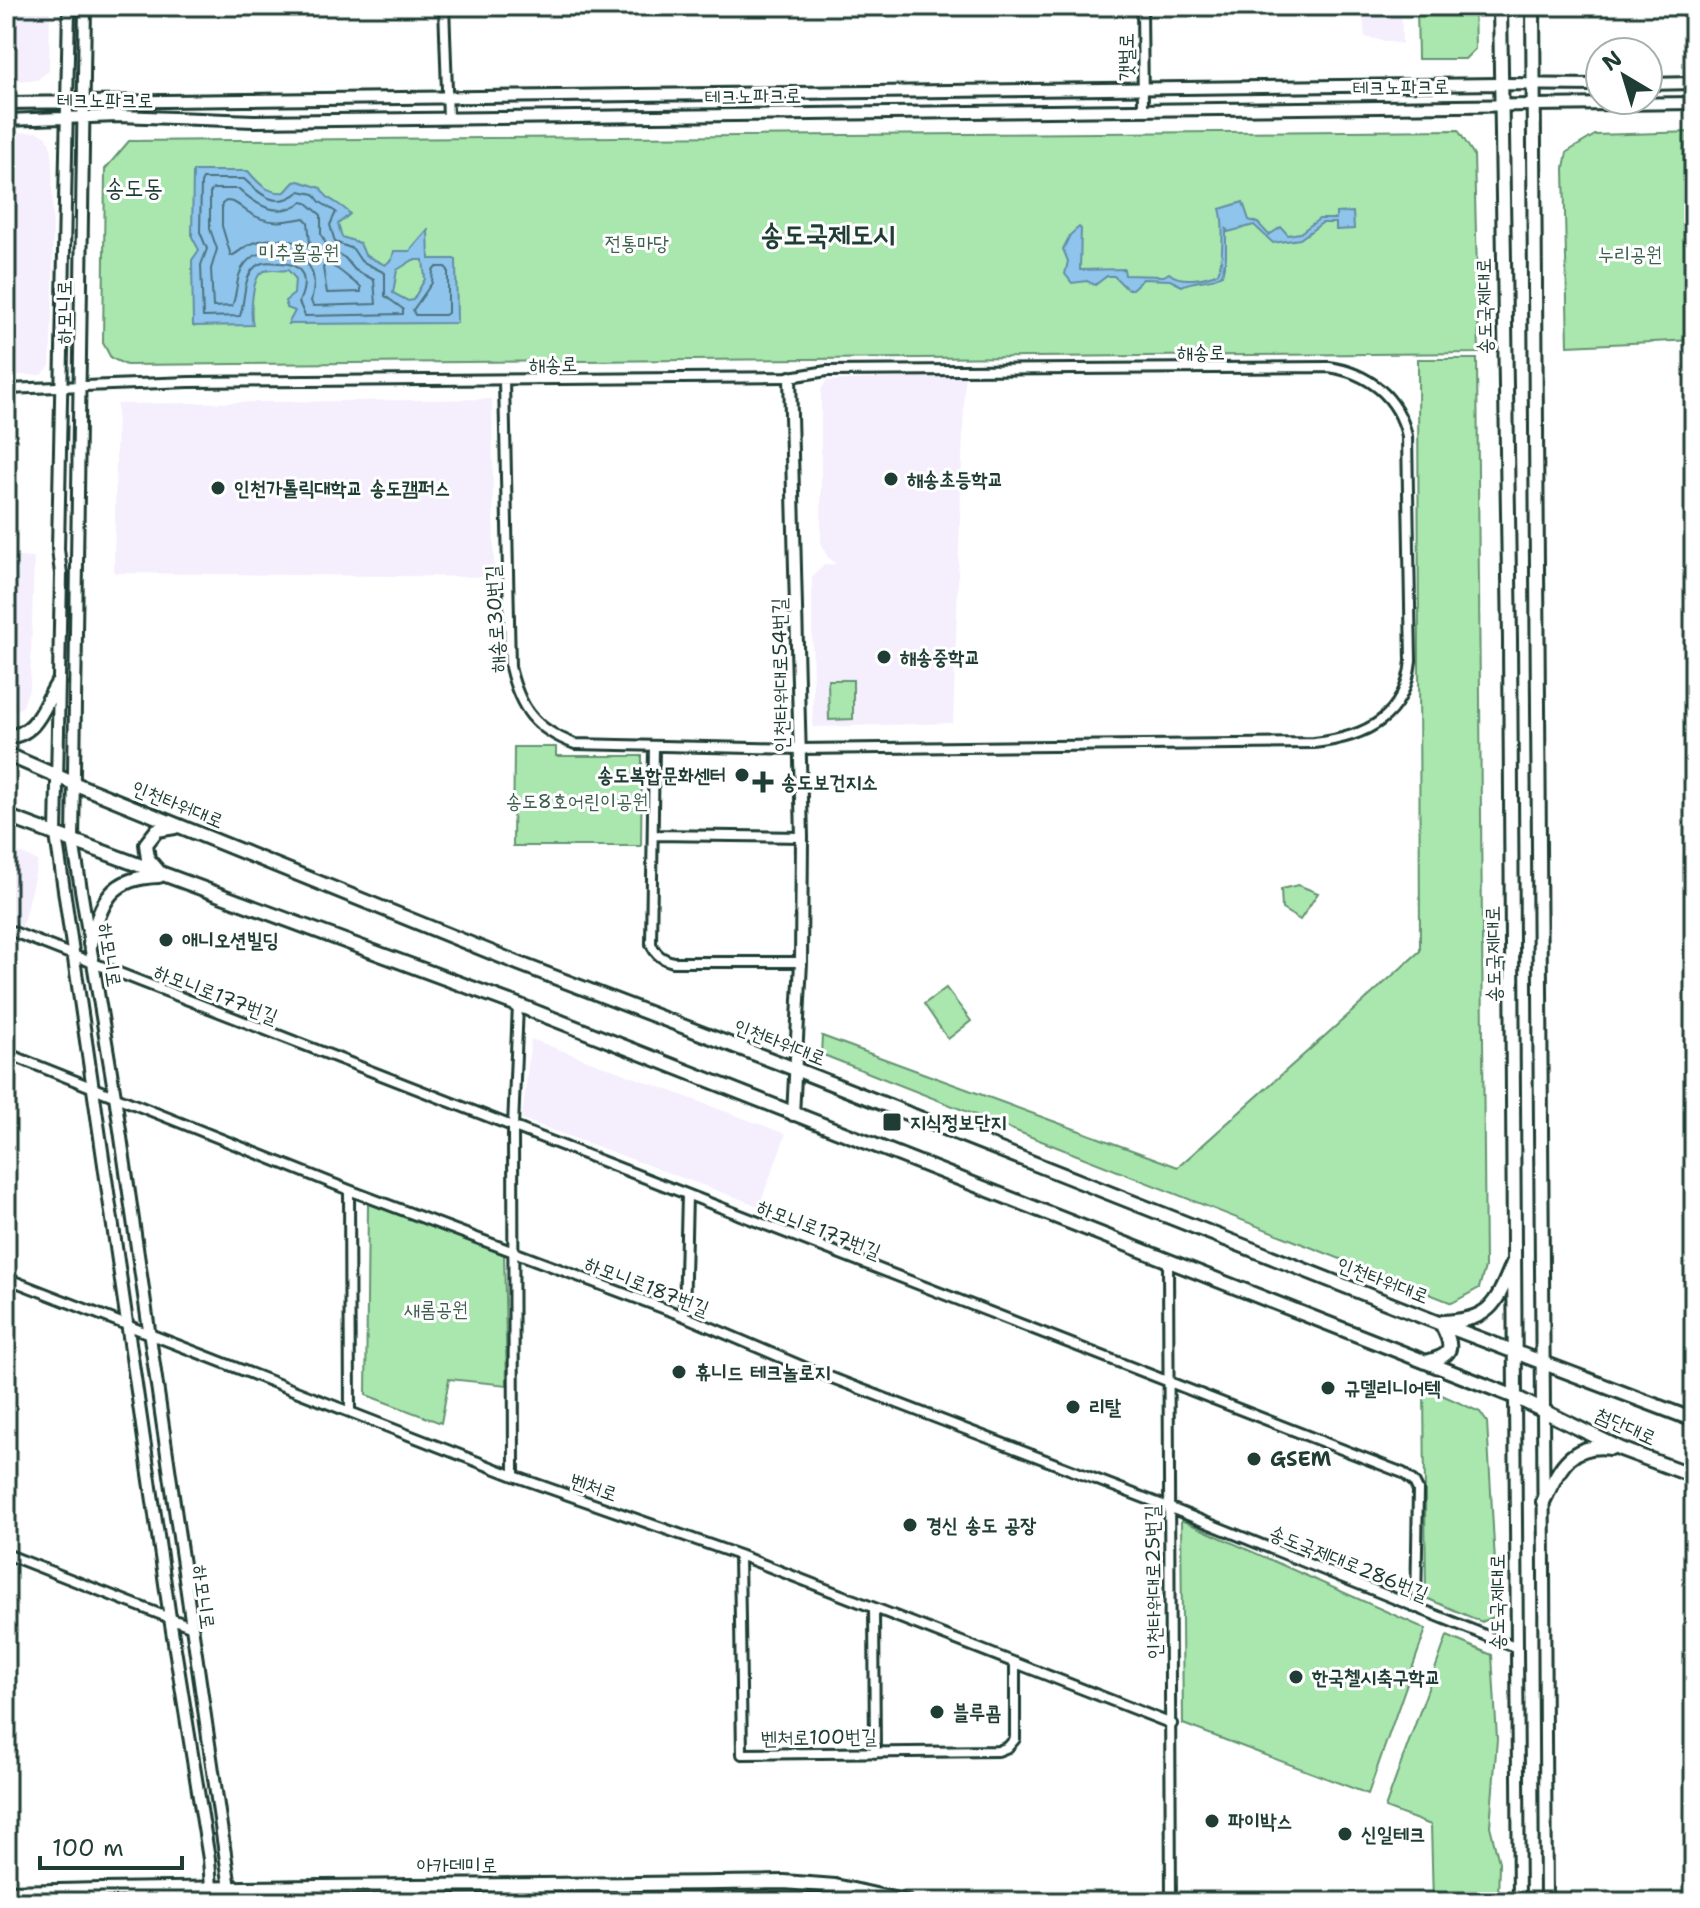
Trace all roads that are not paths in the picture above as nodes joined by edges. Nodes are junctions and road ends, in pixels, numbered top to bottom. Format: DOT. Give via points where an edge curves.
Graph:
graph roads {
  1 [pos="69,6"];
  2 [pos="85,6"];
  3 [pos="444,6"];
  4 [pos="1142,6"];
  5 [pos="1500,6"];
  6 [pos="1533,6"];
  7 [pos="1694,83"];
  8 [pos="1500,84"];
  9 [pos="1664,84"];
  10 [pos="1534,85"];
  11 [pos="1584,85"];
  12 [pos="1142,89"];
  13 [pos="448,97"];
  14 [pos="6,103"];
  15 [pos="83,103"];
  16 [pos="1694,103"];
  17 [pos="68,104"];
  18 [pos="1500,104"];
  19 [pos="1534,105"];
  20 [pos="1143,108"];
  21 [pos="83,117"];
  22 [pos="67,118"];
  23 [pos="448,118"];
  24 [pos="6,120"];
  25 [pos="790,377"];
  26 [pos="504,381"];
  27 [pos="82,385"];
  28 [pos="6,389"];
  29 [pos="63,389"];
  30 [pos="57,684"];
  31 [pos="6,737"];
  32 [pos="654,747"];
  33 [pos="800,749"];
  34 [pos="6,754"];
  35 [pos="57,776"];
  36 [pos="73,783"];
  37 [pos="6,816"];
  38 [pos="182,827"];
  39 [pos="56,835"];
  40 [pos="653,835"];
  41 [pos="802,837"];
  42 [pos="73,841"];
  43 [pos="164,874"];
  44 [pos="6,929"];
  45 [pos="90,944"];
  46 [pos="74,956"];
  47 [pos="801,962"];
  48 [pos="93,963"];
  49 [pos="518,1005"];
  50 [pos="8,1054"];
  51 [pos="795,1069"];
  52 [pos="94,1088"];
  53 [pos="115,1096"];
  54 [pos="6,1104"];
  55 [pos="793,1115"];
  56 [pos="513,1127"];
  57 [pos="349,1190"];
  58 [pos="687,1195"];
  59 [pos="513,1252"];
  60 [pos="1515,1256"];
  61 [pos="1168,1262"];
  62 [pos="6,1278"];
  63 [pos="684,1316"];
  64 [pos="1439,1324"];
  65 [pos="127,1325"];
  66 [pos="148,1333"];
  67 [pos="1516,1354"];
  68 [pos="1542,1361"];
  69 [pos="1426,1362"];
  70 [pos="1167,1382"];
  71 [pos="1515,1397"];
  72 [pos="1543,1410"];
  73 [pos="350,1412"];
  74 [pos="1694,1420"];
  75 [pos="1621,1449"];
  76 [pos="514,1476"];
  77 [pos="1694,1476"];
  78 [pos="1543,1502"];
  79 [pos="1168,1507"];
  80 [pos="6,1554"];
  81 [pos="739,1555"];
  82 [pos="874,1608"];
  83 [pos="1416,1608"];
  84 [pos="170,1618"];
  85 [pos="190,1626"];
  86 [pos="1517,1648"];
  87 [pos="1015,1663"];
  88 [pos="1172,1724"];
  89 [pos="875,1753"];
  90 [pos="814,1883"];
  91 [pos="6,1892"];
  92 [pos="212,1895"];
  93 [pos="232,1895"];
  94 [pos="742,1902"];
  95 [pos="815,1902"];
  96 [pos="907,1902"];
  97 [pos="1171,1902"];
  98 [pos="1519,1902"];
  99 [pos="1546,1902"];
  1 -- 17 [label="street, 하모니로"];
  2 -- 15 [label="street, 하모니로"];
  3 -- 13 [label="street"];
  4 -- 12 [label="street, 갯벌로"];
  5 -- 8 [label="main road, 송도국제대로"];
  6 -- 10 [label="main road"];
  7 -- 9 [label="street"];
  8 -- 10 [label="street, 테크노파크로"];
  8 -- 12 [label="street, 테크노파크로"];
  8 -- 18 [label="main road, 송도국제대로"];
  10 -- 11 [label="street, 테크노파크로"];
  10 -- 19 [label="main road"];
  12 -- 13 [label="street, 테크노파크로"];
  12 -- 20 [label="street, 갯벌로"];
  13 -- 15 [label="street, 테크노파크로"];
  13 -- 23 [label="street"];
  14 -- 17 [label="street, 테크노파크로"];
  15 -- 17 [label="street, 테크노파크로"];
  15 -- 21 [label="street, 하모니로"];
  16 -- 19 [label="street, 테크노파크로"];
  17 -- 22 [label="street, 하모니로"];
  18 -- 19 [label="street, 테크노파크로"];
  18 -- 20 [label="street, 테크노파크로"];
  18 -- 60 [label="main road, 송도국제대로"];
  19 -- 68 [label="main road"];
  20 -- 23 [label="street, 테크노파크로"];
  21 -- 22 [label="street, 테크노파크로"];
  21 -- 23 [label="street, 테크노파크로"];
  21 -- 27 [label="street, 하모니로"];
  22 -- 24 [label="street, 테크노파크로"];
  22 -- 29 [label="street, 하모니로"];
  25 -- 26 [label="street, 해송로"];
  25 -- 33 [label="street, 인천타워대로54번길"];
  25 -- 33 [label="street, 해송로" via="827,371 1329,367 1363,376 1384,392 1404,424 1407,450 1409,672 1394,706 1365,732 1314,743"];
  26 -- 27 [label="street, 해송로"];
  26 -- 32 [label="street, 해송로30번길" via="510,667 518,695 535,720 558,738 593,746"];
  27 -- 29 [label="street, 해송로"];
  27 -- 36 [label="street, 하모니로"];
  28 -- 29 [label="street, 해송로"];
  29 -- 30 [label="street, 하모니로"];
  30 -- 31 [label="main road" via="38,721"];
  30 -- 35 [label="street, 하모니로"];
  32 -- 33 [label="street, 해송로30번길"];
  32 -- 40 [label="street"];
  33 -- 41 [label="street, 인천타워대로54번길"];
  34 -- 35 [label="main road, 인천타워대로"];
  35 -- 36 [label="main road, 인천타워대로"];
  35 -- 39 [label="street, 하모니로"];
  36 -- 38 [label="main road, 인천타워대로"];
  36 -- 42 [label="street, 하모니로"];
  37 -- 39 [label="main road"];
  38 -- 43 [label="main road" via="161,828 147,840 145,854"];
  38 -- 51 [label="main road, 인천타워대로"];
  39 -- 42 [label="main road"];
  39 -- 46 [label="street, 하모니로"];
  40 -- 41 [label="street"];
  40 -- 47 [label="street" via="651,944 660,957 673,962"];
  41 -- 47 [label="street, 인천타워대로54번길"];
  42 -- 43 [label="main road"];
  42 -- 45 [label="street, 하모니로"];
  43 -- 45 [label="main road" via="139,876 110,893"];
  43 -- 49 [label="main road"];
  44 -- 46 [label="street, 하모니로177번길"];
  45 -- 48 [label="street, 하모니로"];
  46 -- 48 [label="street, 하모니로177번길"];
  46 -- 52 [label="street, 하모니로"];
  47 -- 51 [label="street, 인천타워대로54번길"];
  48 -- 53 [label="street, 하모니로"];
  48 -- 56 [label="street, 하모니로177번길"];
  49 -- 55 [label="main road"];
  49 -- 56 [label="street"];
  50 -- 52 [label="street, 하모니로187번길"];
  50 -- 54 [label="street"];
  51 -- 55 [label="street, 인천타워대로54번길"];
  51 -- 64 [label="main road, 인천타워대로"];
  52 -- 53 [label="street, 하모니로187번길"];
  52 -- 65 [label="street, 하모니로"];
  53 -- 57 [label="street, 하모니로187번길"];
  53 -- 66 [label="street, 하모니로"];
  55 -- 61 [label="main road"];
  56 -- 58 [label="street, 하모니로177번길"];
  56 -- 59 [label="street"];
  57 -- 59 [label="street, 하모니로187번길"];
  57 -- 73 [label="street"];
  58 -- 63 [label="street"];
  58 -- 70 [label="street, 하모니로177번길"];
  59 -- 63 [label="street, 하모니로187번길"];
  59 -- 76 [label="street"];
  60 -- 64 [label="main road" via="1490,1309"];
  60 -- 67 [label="main road, 송도국제대로"];
  61 -- 69 [label="main road"];
  61 -- 70 [label="street, 인천타워대로25번길"];
  62 -- 65 [label="street, 벤처로"];
  63 -- 79 [label="street, 하모니로187번길"];
  64 -- 67 [label="main road, 인천타워대로"];
  64 -- 69 [label="main road" via="1450,1350"];
  65 -- 66 [label="street, 벤처로"];
  65 -- 84 [label="street, 하모니로"];
  66 -- 73 [label="street, 벤처로"];
  66 -- 85 [label="street, 하모니로"];
  67 -- 68 [label="main road, 인천타워대로"];
  67 -- 71 [label="main road, 송도국제대로"];
  68 -- 72 [label="main road"];
  68 -- 74 [label="main road, 첨단대로"];
  69 -- 71 [label="main road"];
  70 -- 79 [label="street, 인천타워대로25번길"];
  70 -- 83 [label="street, 하모니로177번길" via="1403,1473 1414,1482"];
  71 -- 72 [label="main road"];
  71 -- 86 [label="street, 송도국제대로"];
  72 -- 75 [label="main road, 첨단대로"];
  72 -- 78 [label="street"];
  73 -- 76 [label="street, 벤처로"];
  75 -- 77 [label="main road, 첨단대로"];
  75 -- 78 [label="main road" via="1599,1446 1571,1456"];
  76 -- 81 [label="street, 벤처로"];
  78 -- 99 [label="street"];
  79 -- 83 [label="street, 송도국제대로286번길"];
  79 -- 88 [label="street, 인천타워대로25번길"];
  80 -- 84 [label="street"];
  81 -- 82 [label="street, 벤처로"];
  81 -- 89 [label="street, 벤처로100번길" via="742,1754"];
  82 -- 87 [label="street, 벤처로"];
  82 -- 89 [label="street"];
  83 -- 86 [label="street, 송도국제대로286번길"];
  84 -- 85 [label="street"];
  84 -- 92 [label="street, 하모니로"];
  85 -- 93 [label="street, 하모니로"];
  86 -- 98 [label="street, 송도국제대로"];
  87 -- 88 [label="street, 벤처로"];
  87 -- 89 [label="street, 벤처로100번길" via="1017,1728 1008,1747"];
  88 -- 97 [label="street, 인천타워대로25번길"];
  90 -- 93 [label="main road, 아카데미로" via="444,1884"];
  90 -- 95 [label="street"];
  90 -- 96 [label="main road, 아카데미로"];
  91 -- 92 [label="main road, 아카데미로"];
  92 -- 93 [label="main road, 아카데미로"];
  94 -- 95 [label="main road"];
}
